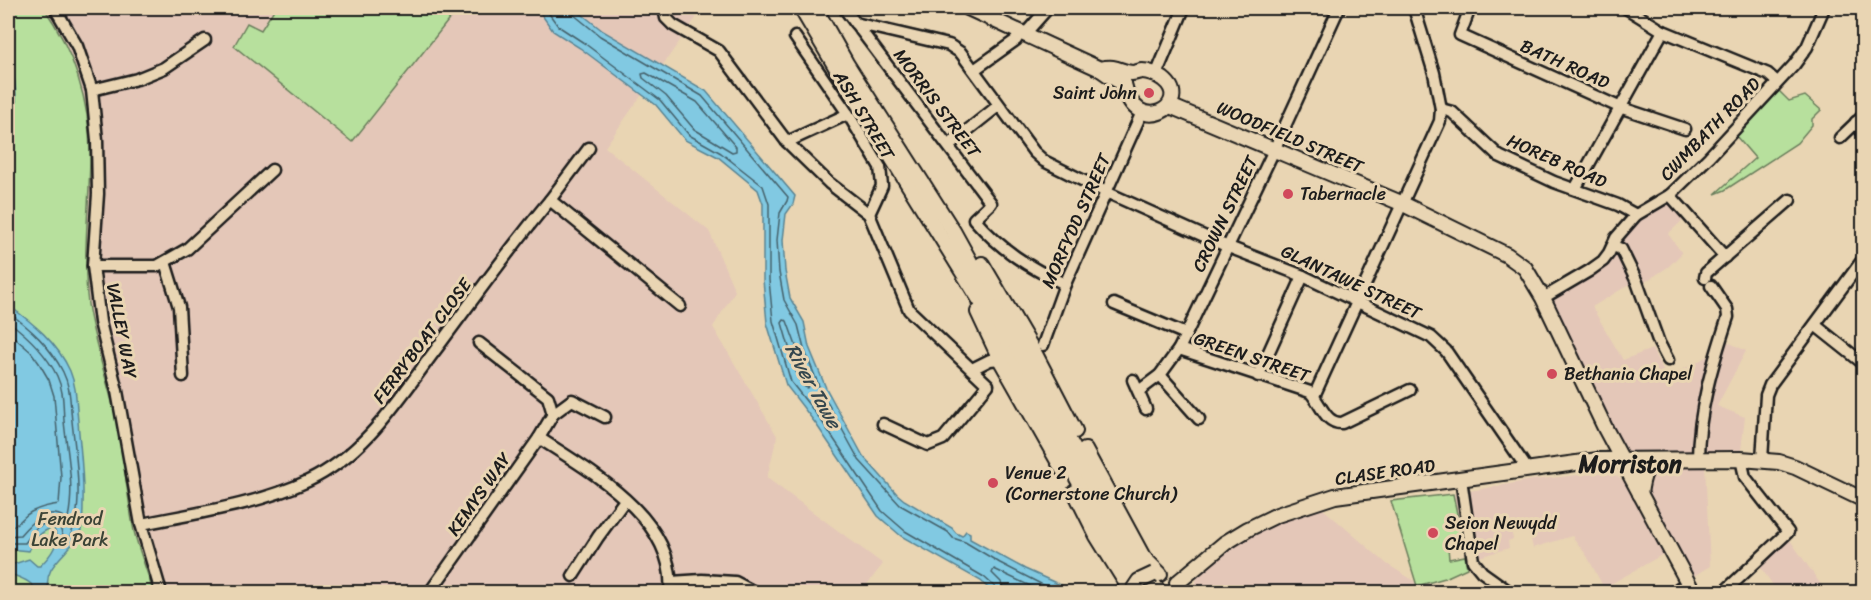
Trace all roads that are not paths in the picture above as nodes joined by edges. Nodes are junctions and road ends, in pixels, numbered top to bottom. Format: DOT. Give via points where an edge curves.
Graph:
graph roads {
  1 [pos="55,8"];
  2 [pos="664,8"];
  3 [pos="801,8"];
  4 [pos="815,8"];
  5 [pos="844,8"];
  6 [pos="968,8"];
  7 [pos="1048,8"];
  8 [pos="1185,8"];
  9 [pos="1339,8"];
  10 [pos="1414,8"];
  11 [pos="1470,8"];
  12 [pos="1626,8"];
  13 [pos="1824,8"];
  14 [pos="855,23"];
  15 [pos="1663,31"];
  16 [pos="1022,33"];
  17 [pos="795,37"];
  18 [pos="205,40"];
  19 [pos="974,70"];
  20 [pos="1156,75"];
  21 [pos="1128,78"];
  22 [pos="1777,82"];
  23 [pos="92,90"];
  24 [pos="998,106"];
  25 [pos="1170,106"];
  26 [pos="1619,107"];
  27 [pos="1441,109"];
  28 [pos="1142,112"];
  29 [pos="848,114"];
  30 [pos="1860,119"];
  31 [pos="1685,129"];
  32 [pos="1863,135"];
  33 [pos="1840,138"];
  34 [pos="788,142"];
  35 [pos="949,145"];
  36 [pos="589,148"];
  37 [pos="1274,150"];
  38 [pos="272,170"];
  39 [pos="1575,189"];
  40 [pos="1106,192"];
  41 [pos="1670,195"];
  42 [pos="550,200"];
  43 [pos="1790,200"];
  44 [pos="1401,203"];
  45 [pos="869,213"];
  46 [pos="1636,215"];
  47 [pos="946,233"];
  48 [pos="1226,246"];
  49 [pos="1613,246"];
  50 [pos="1725,257"];
  51 [pos="1863,258"];
  52 [pos="165,262"];
  53 [pos="93,266"];
  54 [pos="1303,276"];
  55 [pos="1065,284"];
  56 [pos="1544,298"];
  57 [pos="1356,301"];
  58 [pos="1114,304"];
  59 [pos="680,306"];
  60 [pos="1815,325"];
  61 [pos="1186,334"];
  62 [pos="479,343"];
  63 [pos="1043,345"];
  64 [pos="1179,349"];
  65 [pos="1000,359"];
  66 [pos="1668,360"];
  67 [pos="1863,364"];
  68 [pos="972,369"];
  69 [pos="1160,375"];
  70 [pos="183,376"];
  71 [pos="1258,376"];
  72 [pos="1133,380"];
  73 [pos="1140,390"];
  74 [pos="1410,390"];
  75 [pos="1314,396"];
  76 [pos="1146,409"];
  77 [pos="553,414"];
  78 [pos="605,417"];
  79 [pos="1199,419"];
  80 [pos="883,424"];
  81 [pos="1606,430"];
  82 [pos="539,438"];
  83 [pos="1698,459"];
  84 [pos="1741,459"];
  85 [pos="1622,460"];
  86 [pos="1665,460"];
  87 [pos="1762,460"];
  88 [pos="1581,463"];
  89 [pos="1528,470"];
  90 [pos="1461,479"];
  91 [pos="1640,494"];
  92 [pos="625,500"];
  93 [pos="1863,500"];
  94 [pos="141,524"];
  95 [pos="1157,574"];
  96 [pos="573,576"];
  97 [pos="670,587"];
  98 [pos="1181,590"];
  99 [pos="1683,591"];
  100 [pos="161,592"];
  101 [pos="430,592"];
  102 [pos="753,592"];
  103 [pos="1135,592"];
  104 [pos="1159,592"];
  105 [pos="1510,592"];
  106 [pos="1724,592"];
  1 -- 23 [label="street, VALLEY WAY" via="77,46"];
  2 -- 34 [label="street" via="673,25 719,51"];
  3 -- 47 [label="main road" via="840,75"];
  4 -- 47 [label="main road"];
  5 -- 14 [label="street, MORRIS STREET"];
  6 -- 16 [label="main road"];
  7 -- 16 [label="street"];
  8 -- 20 [label="street"];
  9 -- 37 [label="street, CROWN STREET"];
  10 -- 27 [label="street"];
  11 -- 26 [label="street, BATH ROAD" via="1460,35"];
  12 -- 15 [label="street"];
  13 -- 22 [label="street, CWMBATH ROAD" via="1807,47"];
  14 -- 19 [label="street, GLANTAWE STREET" via="949,45"];
  14 -- 35 [label="street, MORRIS STREET"];
  15 -- 22 [label="street" via="1768,74"];
  15 -- 26 [label="street"];
  16 -- 19 [label="street"];
  16 -- 21 [label="main road" via="1110,76"];
  17 -- 29 [label="street, ASH STREET"];
  18 -- 23 [label="street" via="164,68"];
  19 -- 24 [label="street, GLANTAWE STREET"];
  20 -- 21 [label="main road" via="1141,71"];
  20 -- 25 [label="main road" via="1171,89"];
  21 -- 28 [label="main road" via="1126,94"];
  22 -- 41 [label="street, CWMBATH ROAD"];
  23 -- 53 [label="street, VALLEY WAY" via="98,194"];
  24 -- 35 [label="street"];
  24 -- 40 [label="street, GLANTAWE STREET" via="1044,162"];
  25 -- 28 [label="main road" via="1159,113"];
  25 -- 37 [label="main road, WOODFIELD STREET"];
  26 -- 31 [label="street, BATH ROAD"];
  26 -- 39 [label="street"];
  27 -- 39 [label="street, HOREB ROAD" via="1452,112 1499,156"];
  27 -- 44 [label="street" via="1440,121"];
  28 -- 40 [label="street, MORFYDD STREET"];
  29 -- 34 [label="street"];
  29 -- 45 [label="street, ASH STREET" via="880,167 882,186"];
  30 -- 32 [label="street"];
  30 -- 33 [label="street"];
  34 -- 45 [label="street" via="829,183"];
  35 -- 55 [label="street, MORRIS STREET" via="991,203 974,219 989,236 1034,270"];
  36 -- 42 [label="street, FERRYBOAT CLOSE"];
  37 -- 44 [label="main road, WOODFIELD STREET"];
  37 -- 48 [label="street, CROWN STREET"];
  38 -- 52 [label="street" via="187,249"];
  39 -- 46 [label="street, HOREB ROAD"];
  40 -- 48 [label="street, GLANTAWE STREET"];
  40 -- 55 [label="street, MORFYDD STREET"];
  41 -- 46 [label="street, CWMBATH ROAD"];
  41 -- 50 [label="street"];
  42 -- 59 [label="street"];
  42 -- 94 [label="street, FERRYBOAT CLOSE" via="381,424 337,464 310,480 261,497"];
  43 -- 50 [label="street"];
  44 -- 56 [label="main road, WOODFIELD STREET" via="1512,258 1525,268"];
  44 -- 57 [label="street"];
  45 -- 68 [label="street" via="909,310"];
  46 -- 49 [label="street, CWMBATH ROAD"];
  47 -- 65 [label="main road"];
  47 -- 95 [label="main road" via="978,259 999,292 1121,519"];
  47 -- 103 [label="main road"];
  47 -- 104 [label="main road" via="1058,419 1117,531"];
  48 -- 54 [label="street, GLANTAWE STREET"];
  48 -- 61 [label="street, CROWN STREET"];
  49 -- 56 [label="street, CWMBATH ROAD" via="1603,261"];
  49 -- 66 [label="street" via="1621,249"];
  50 -- 83 [label="street" via="1706,273 1728,316 1698,435"];
  51 -- 60 [label="street"];
  52 -- 53 [label="street" via="157,266"];
  52 -- 70 [label="street" via="179,306"];
  53 -- 94 [label="street, VALLEY WAY" via="100,322"];
  54 -- 57 [label="street, GLANTAWE STREET"];
  54 -- 71 [label="street"];
  55 -- 63 [label="street, MORFYDD STREET"];
  56 -- 81 [label="main road, WOODFIELD STREET"];
  57 -- 75 [label="street"];
  57 -- 89 [label="street, GLANTAWE STREET" via="1440,344"];
  58 -- 61 [label="street"];
  60 -- 67 [label="street"];
  60 -- 87 [label="street" via="1766,395"];
  61 -- 64 [label="street, CROWN STREET"];
  62 -- 77 [label="street" via="548,397"];
  64 -- 69 [label="street, CROWN STREET"];
  64 -- 71 [label="street, GREEN STREET"];
  65 -- 68 [label="street"];
  65 -- 103 [label="main road" via="1097,536"];
  68 -- 80 [label="street" via="988,385 943,439 928,445"];
  69 -- 73 [label="street, CROWN STREET"];
  69 -- 79 [label="street"];
  71 -- 75 [label="street, GREEN STREET"];
  72 -- 73 [label="street"];
  73 -- 76 [label="street"];
  74 -- 75 [label="street" via="1342,423 1328,419"];
  77 -- 78 [label="street" via="572,400"];
  77 -- 82 [label="street, KEMYS WAY"];
  81 -- 85 [label="main road, WOODFIELD STREET"];
  81 -- 88 [label="main road" via="1601,449"];
  82 -- 92 [label="street"];
  82 -- 101 [label="street, KEMYS WAY"];
  83 -- 84 [label="main road, CLASE ROAD"];
  83 -- 86 [label="main road, CLASE ROAD"];
  84 -- 87 [label="main road, CLASE ROAD"];
  84 -- 106 [label="street" via="1745,477 1788,532"];
  85 -- 86 [label="main road, CLASE ROAD"];
  85 -- 88 [label="main road, CLASE ROAD"];
  85 -- 91 [label="main road, WOODFIELD STREET"];
  86 -- 91 [label="main road" via="1651,463"];
  87 -- 93 [label="main road, CLASE ROAD" via="1795,467"];
  88 -- 89 [label="main road, CLASE ROAD"];
  89 -- 90 [label="main road, CLASE ROAD"];
  90 -- 98 [label="main road, CLASE ROAD" via="1345,494 1277,515 1226,543"];
  90 -- 105 [label="street" via="1473,561"];
  91 -- 99 [label="main road, WOODFIELD STREET"];
  92 -- 96 [label="street"];
  92 -- 97 [label="street" via="646,519 664,549"];
  94 -- 100 [label="street, VALLEY WAY"];
  95 -- 98 [label="main road" via="1169,577"];
  95 -- 103 [label="main road, bridge" via="1139,581"];
  97 -- 102 [label="street" via="702,580 735,582"];
}
